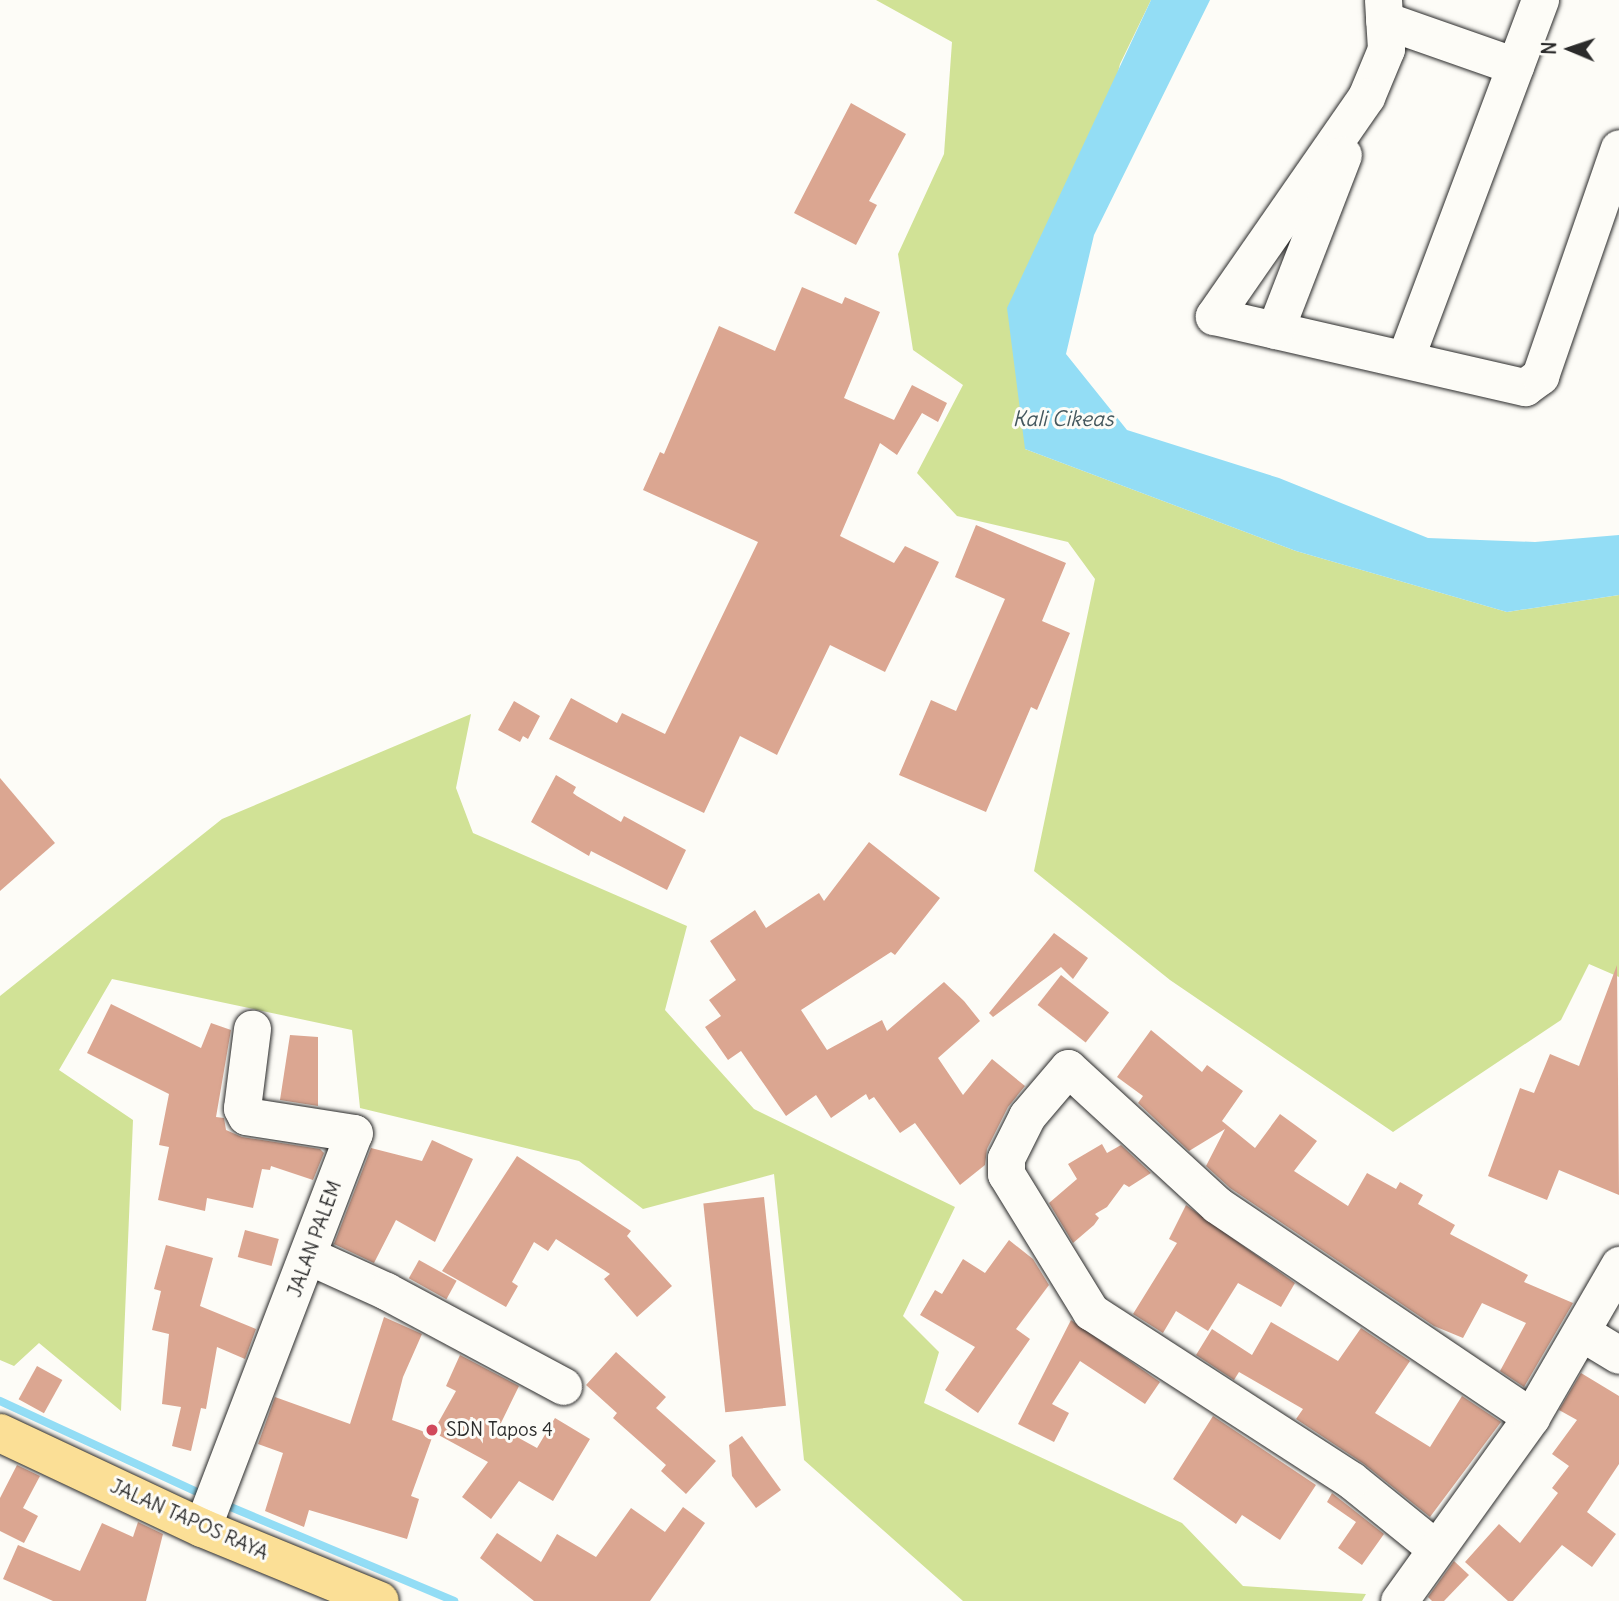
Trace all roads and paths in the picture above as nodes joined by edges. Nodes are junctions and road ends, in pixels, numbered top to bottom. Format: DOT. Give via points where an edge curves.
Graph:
graph roads {
  1 [pos="1540,0"];
  2 [pos="1383,10"];
  3 [pos="1515,66"];
  4 [pos="1366,97"];
  5 [pos="1619,148"];
  6 [pos="1275,330"];
  7 [pos="1405,359"];
  8 [pos="252,1029"];
  9 [pos="309,1256"];
  10 [pos="1619,1265"];
  11 [pos="1580,1332"];
  12 [pos="1619,1355"];
  13 [pos="563,1386"];
  14 [pos="1531,1417"];
  15 [pos="0,1433"];
  16 [pos="210,1511"];
  17 [pos="1435,1548"];
  18 [pos="380,1601"];
  19 [pos="1399,1601"];
  1 -- 3 [label="street"];
  2 -- 3 [label="street"];
  2 -- 4 [label="street" via="1387,49"];
  3 -- 7 [label="street"];
  4 -- 6 [label="street"];
  4 -- 6 [label="street" via="1214,316"];
  5 -- 7 [label="street" via="1540,376 1525,387"];
  6 -- 7 [label="street"];
  8 -- 9 [label="street, JALAN PALEM" via="243,1108 246,1116 354,1133"];
  9 -- 13 [label="street" via="386,1291"];
  9 -- 16 [label="street, JALAN PALEM"];
  10 -- 11 [label="street"];
  11 -- 12 [label="street"];
  11 -- 14 [label="street"];
  14 -- 17 [label="street"];
  14 -- 17 [label="street" via="1217,1205 1068,1068 1027,1116 1006,1158 1006,1174 1091,1312 1351,1480"];
  15 -- 16 [label="main road, JALAN TAPOS RAYA"];
  16 -- 18 [label="main road, JALAN TAPOS RAYA"];
  17 -- 19 [label="street"];
}
